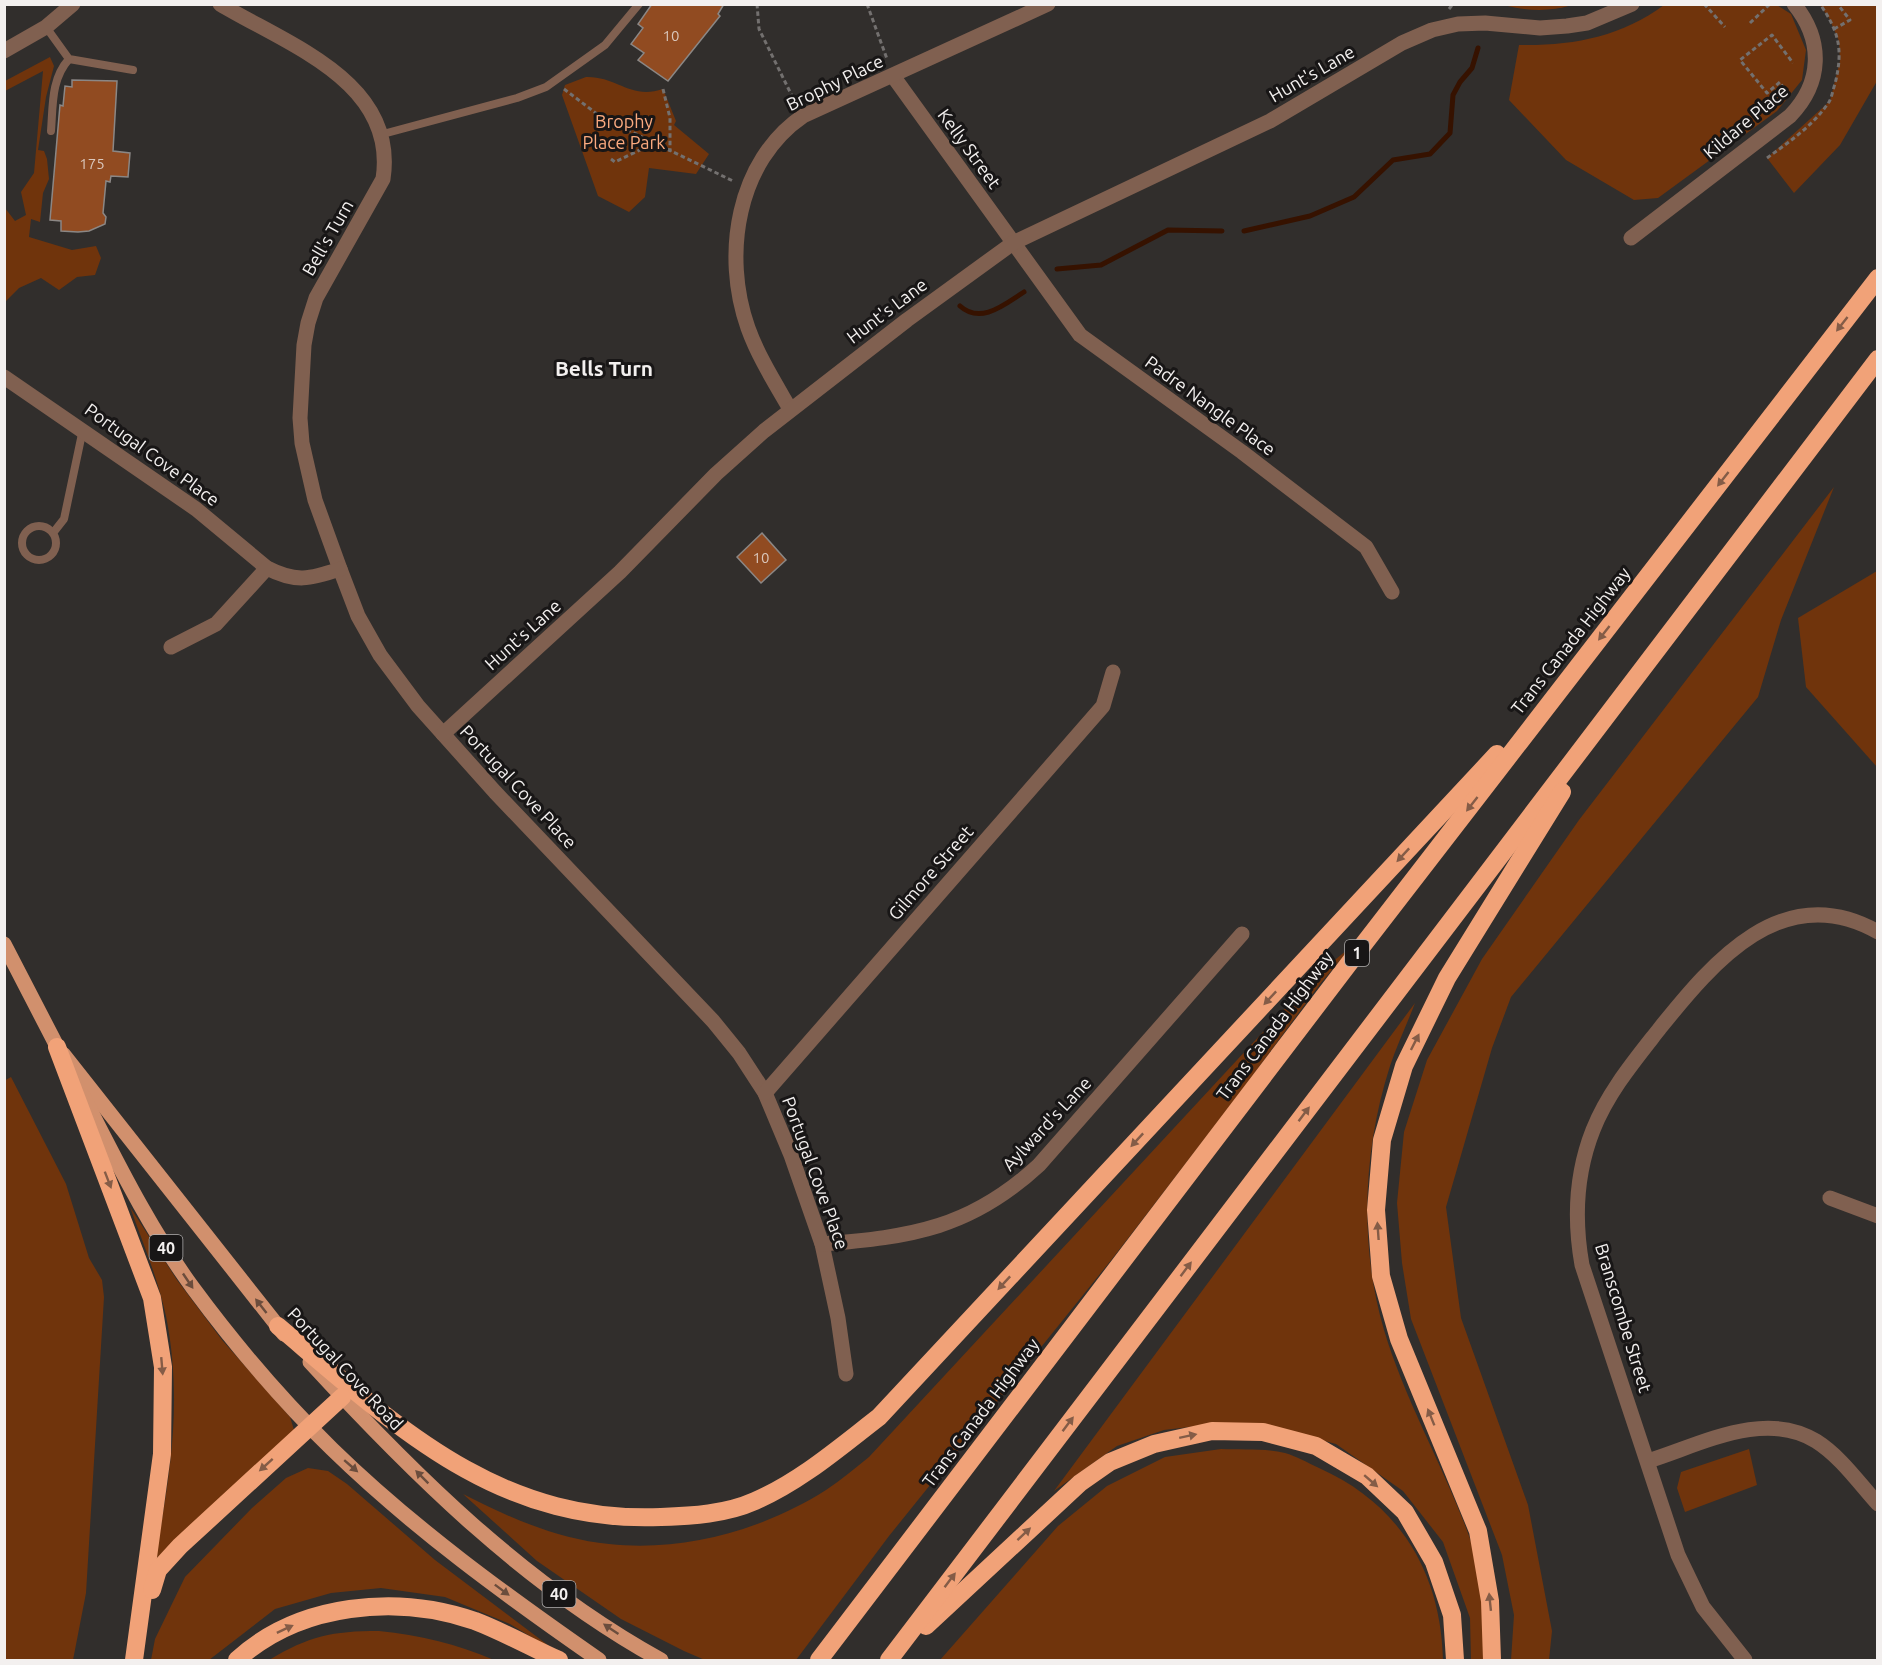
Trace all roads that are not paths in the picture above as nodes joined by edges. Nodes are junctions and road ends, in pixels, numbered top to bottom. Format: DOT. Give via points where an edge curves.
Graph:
graph roads {
  1 [pos="73,4"];
  2 [pos="219,4"];
  3 [pos="639,4"];
  4 [pos="1048,4"];
  5 [pos="1632,4"];
  6 [pos="1794,4"];
  7 [pos="46,27"];
  8 [pos="4,51"];
  9 [pos="69,59"];
  10 [pos="133,70"];
  11 [pos="893,76"];
  12 [pos="51,131"];
  13 [pos="382,135"];
  14 [pos="1631,238"];
  15 [pos="1013,243"];
  16 [pos="1878,278"];
  17 [pos="1878,359"];
  18 [pos="4,377"];
  19 [pos="790,409"];
  20 [pos="83,429"];
  21 [pos="53,533"];
  22 [pos="267,568"];
  23 [pos="340,569"];
  24 [pos="1392,592"];
  25 [pos="171,647"];
  26 [pos="1113,672"];
  27 [pos="1572,674"];
  28 [pos="1616,703"];
  29 [pos="443,734"];
  30 [pos="1878,932"];
  31 [pos="1242,934"];
  32 [pos="4,944"];
  33 [pos="57,1047"];
  34 [pos="765,1093"];
  35 [pos="1830,1198"];
  36 [pos="1878,1216"];
  37 [pos="822,1244"];
  38 [pos="278,1326"];
  39 [pos="846,1374"];
  40 [pos="342,1397"];
  41 [pos="309,1426"];
  42 [pos="1648,1461"];
  43 [pos="1878,1504"];
  44 [pos="135,1652"];
  45 [pos="237,1660"];
  46 [pos="559,1660"];
  47 [pos="599,1660"];
  48 [pos="661,1660"];
  49 [pos="819,1660"];
  50 [pos="889,1660"];
  51 [pos="1455,1660"];
  52 [pos="1492,1660"];
  53 [pos="1745,1660"];
  1 -- 7 [label="street"];
  2 -- 13 [label="street, Bell's Turn" via="318,60 360,94"];
  3 -- 13 [label="lane" via="605,45 554,82 517,98"];
  4 -- 11 [label="street, Brophy Place"];
  5 -- 15 [label="street, Hunt's Lane" via="1587,23 1566,27 1485,22 1432,30 1402,43 1270,121"];
  6 -- 14 [label="street, Kildare Place" via="1815,45 1804,102"];
  7 -- 8 [label="street"];
  7 -- 9 [label="lane"];
  9 -- 10 [label="lane"];
  9 -- 12 [label="lane" via="55,81"];
  11 -- 15 [label="street, Kelly Street"];
  11 -- 19 [label="street, Brophy Place" via="803,116 772,144 752,176 736,239 742,308 757,349"];
  13 -- 23 [label="street, Bell's Turn" via="386,161 383,179 316,298 302,368 300,418 307,472"];
  15 -- 19 [label="street, Hunt's Lane"];
  15 -- 24 [label="street, Padre Nangle Place" via="1080,335 1366,547"];
  16 -- 27 [label="highway, Trans Canada Highway / 1, one-way"];
  17 -- 28 [label="highway"];
  18 -- 20 [label="street, Portugal Cove Place"];
  19 -- 29 [label="street, Hunt's Lane" via="716,474 620,572"];
  20 -- 21 [label="lane" via="64,519"];
  20 -- 22 [label="street, Portugal Cove Place" via="196,509"];
  21 -- 21 [label="lane" via="37,526 23,536 24,551 32,559 42,560 55,550"];
  22 -- 23 [label="street, Portugal Cove Place" via="303,579"];
  22 -- 25 [label="street" via="216,624"];
  23 -- 29 [label="street, Portugal Cove Place" via="358,616 380,655"];
  26 -- 34 [label="street, Gilmore Street" via="1103,706"];
  27 -- 38 [label="highway, one-way" via="879,1417 813,1468 754,1502 700,1516 633,1518 574,1511 516,1496 465,1470 393,1423"];
  27 -- 49 [label="highway, Trans Canada Highway / 1, one-way"];
  50 -- 28 [label="highway, one-way"];
  52 -- 28 [label="highway, one-way" via="1490,1601 1478,1531 1399,1339 1381,1276 1376,1210 1382,1140 1404,1066 1447,978"];
  29 -- 34 [label="street, Portugal Cove Place" via="712,1021 740,1053"];
  30 -- 42 [label="street, Branscombe Street" via="1855,922 1812,917 1773,924 1743,940 1703,978 1621,1077 1592,1131 1580,1176 1579,1245 1591,1295"];
  31 -- 37 [label="street, Aylward's Lane" via="1039,1165 1013,1189 986,1207 947,1224 891,1238"];
  32 -- 33 [label="main road, Portugal Cove Road / 40"];
  38 -- 33 [label="main road, Portugal Cove Road / 40, one-way"];
  33 -- 41 [label="main road, Portugal Cove Road / 40, one-way" via="150,1223 193,1288"];
  33 -- 44 [label="highway, one-way" via="152,1298 163,1367 162,1454"];
  34 -- 37 [label="street, Portugal Cove Place"];
  35 -- 36 [label="street"];
  37 -- 39 [label="street, Portugal Cove Place"];
  38 -- 40 [label="main road, Portugal Cove Road / 40"];
  40 -- 41 [label="highway"];
  48 -- 40 [label="main road, Portugal Cove Road / 40, one-way" via="560,1595 511,1558 464,1518"];
  41 -- 44 [label="highway, one-way" via="214,1511 158,1570"];
  41 -- 47 [label="main road, Portugal Cove Road / 40, one-way" via="429,1533"];
  42 -- 43 [label="street" via="1742,1431 1767,1426 1786,1429 1817,1442"];
  42 -- 53 [label="street, Branscombe Street" via="1692,1587 1721,1633"];
  45 -- 46 [label="highway, one-way" via="256,1642 314,1616 370,1606 423,1608 475,1621"];
  50 -- 51 [label="highway, one-way" via="1080,1483 1110,1461 1154,1444 1212,1431 1263,1432 1316,1446 1367,1476 1382,1490 1405,1512 1434,1562 1452,1615"];
}
